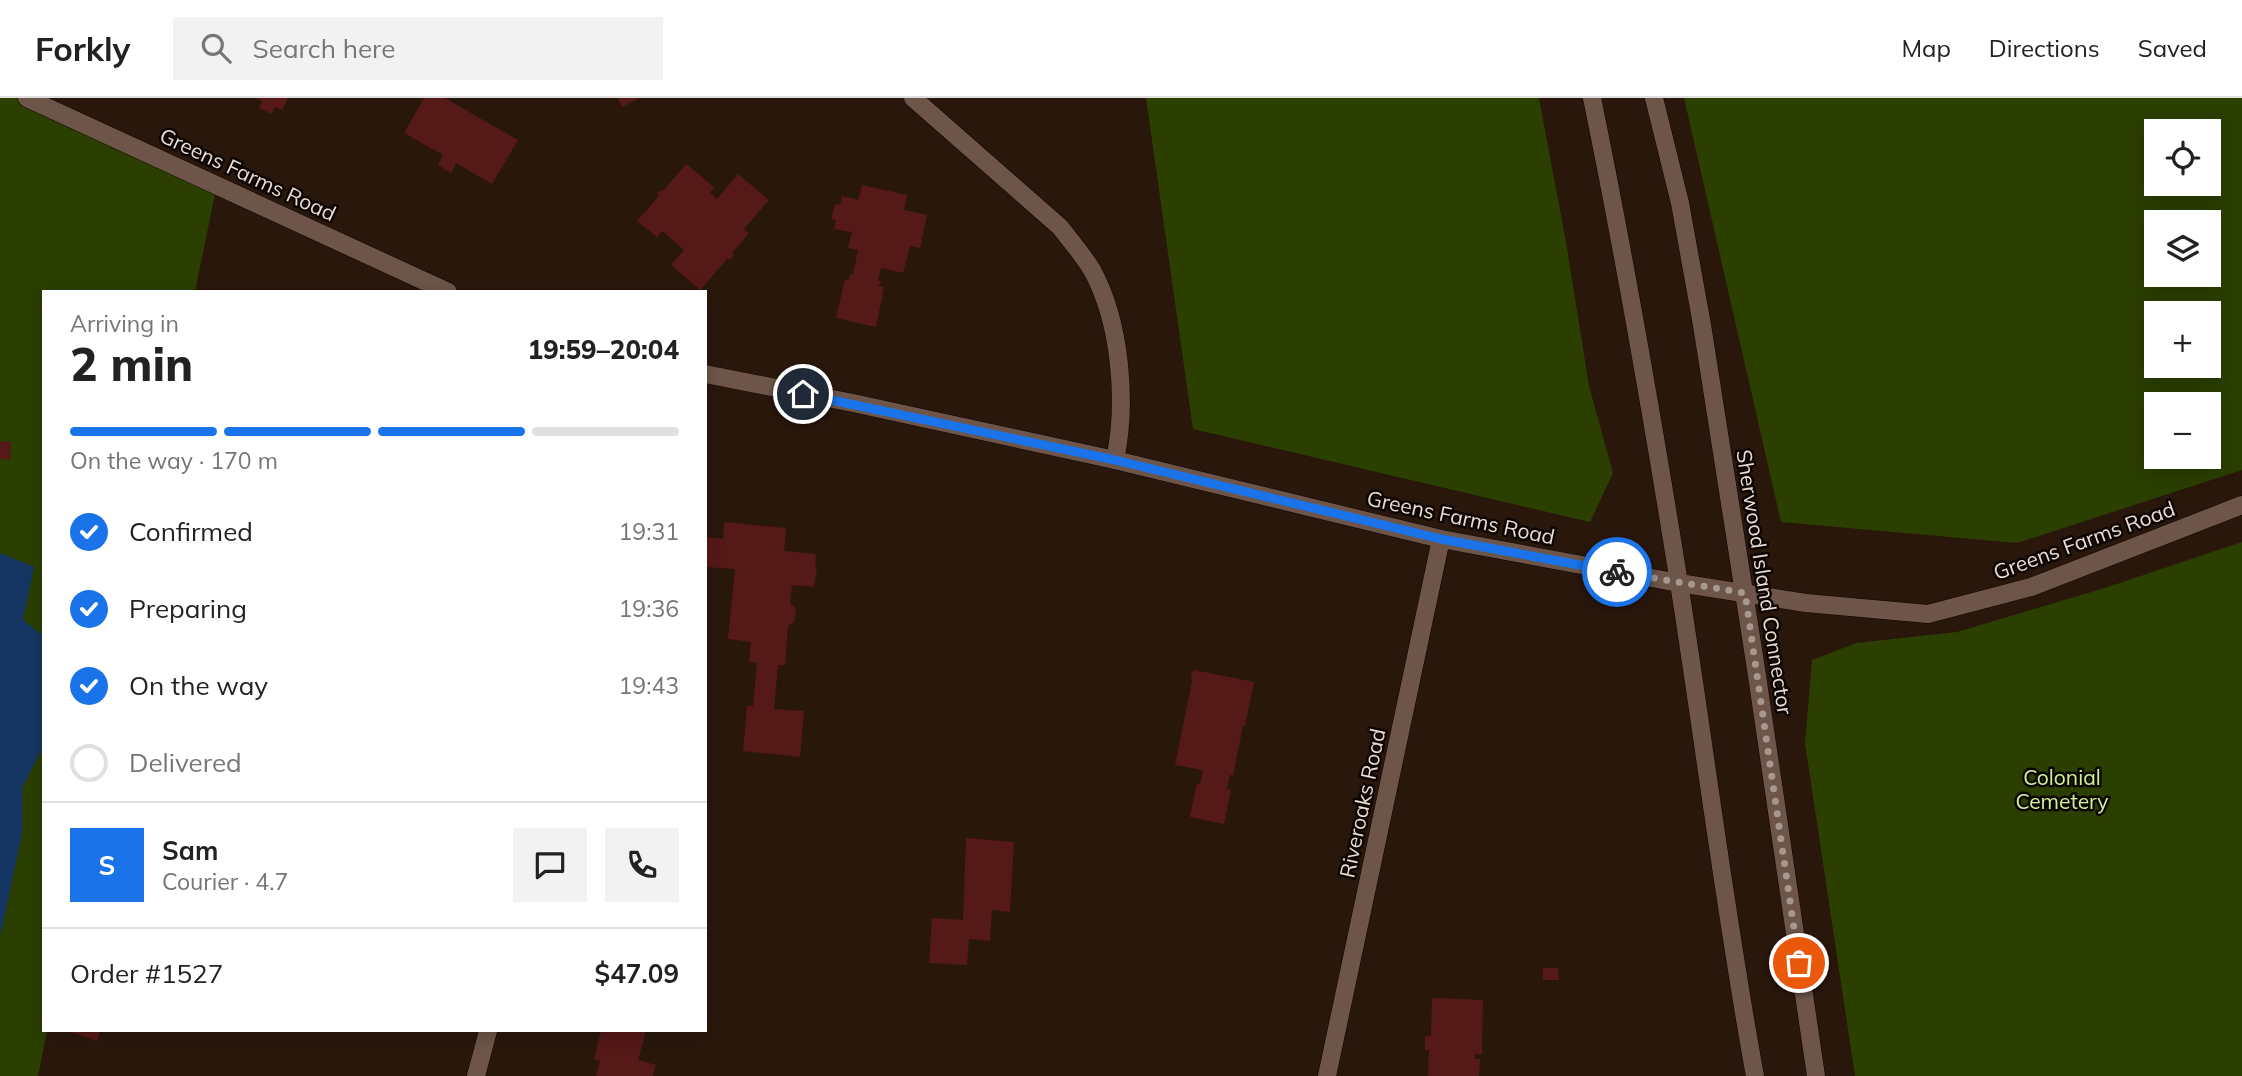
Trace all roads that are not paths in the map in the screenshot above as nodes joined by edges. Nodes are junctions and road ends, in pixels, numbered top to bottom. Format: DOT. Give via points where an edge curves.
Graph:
graph roads {
  1 [pos="27,98"];
  2 [pos="913,98"];
  3 [pos="1592,98"];
  4 [pos="1654,98"];
  5 [pos="444,290"];
  6 [pos="707,374"];
  7 [pos="1115,460"];
  8 [pos="2242,505"];
  9 [pos="1441,539"];
  10 [pos="1679,583"];
  11 [pos="1745,593"];
  12 [pos="488,1032"];
  13 [pos="476,1076"];
  14 [pos="1327,1076"];
  15 [pos="1755,1076"];
  16 [pos="1816,1076"];
  1 -- 5 [label="main road, Greens Farms Road"];
  2 -- 7 [label="main road" via="1060,227 1093,272 1117,357 1121,430"];
  3 -- 10 [label="main road"];
  4 -- 11 [label="main road, Sherwood Island Connector" via="1680,203"];
  6 -- 7 [label="main road, Greens Farms Road"];
  7 -- 9 [label="main road, Greens Farms Road"];
  8 -- 11 [label="main road, Greens Farms Road" via="2031,587 1928,614"];
  9 -- 10 [label="main road, Greens Farms Road"];
  9 -- 14 [label="main road, Riveroaks Road"];
  10 -- 11 [label="main road, Greens Farms Road"];
  10 -- 15 [label="main road"];
  11 -- 16 [label="main road, Sherwood Island Connector"];
  12 -- 13 [label="main road"];
}
